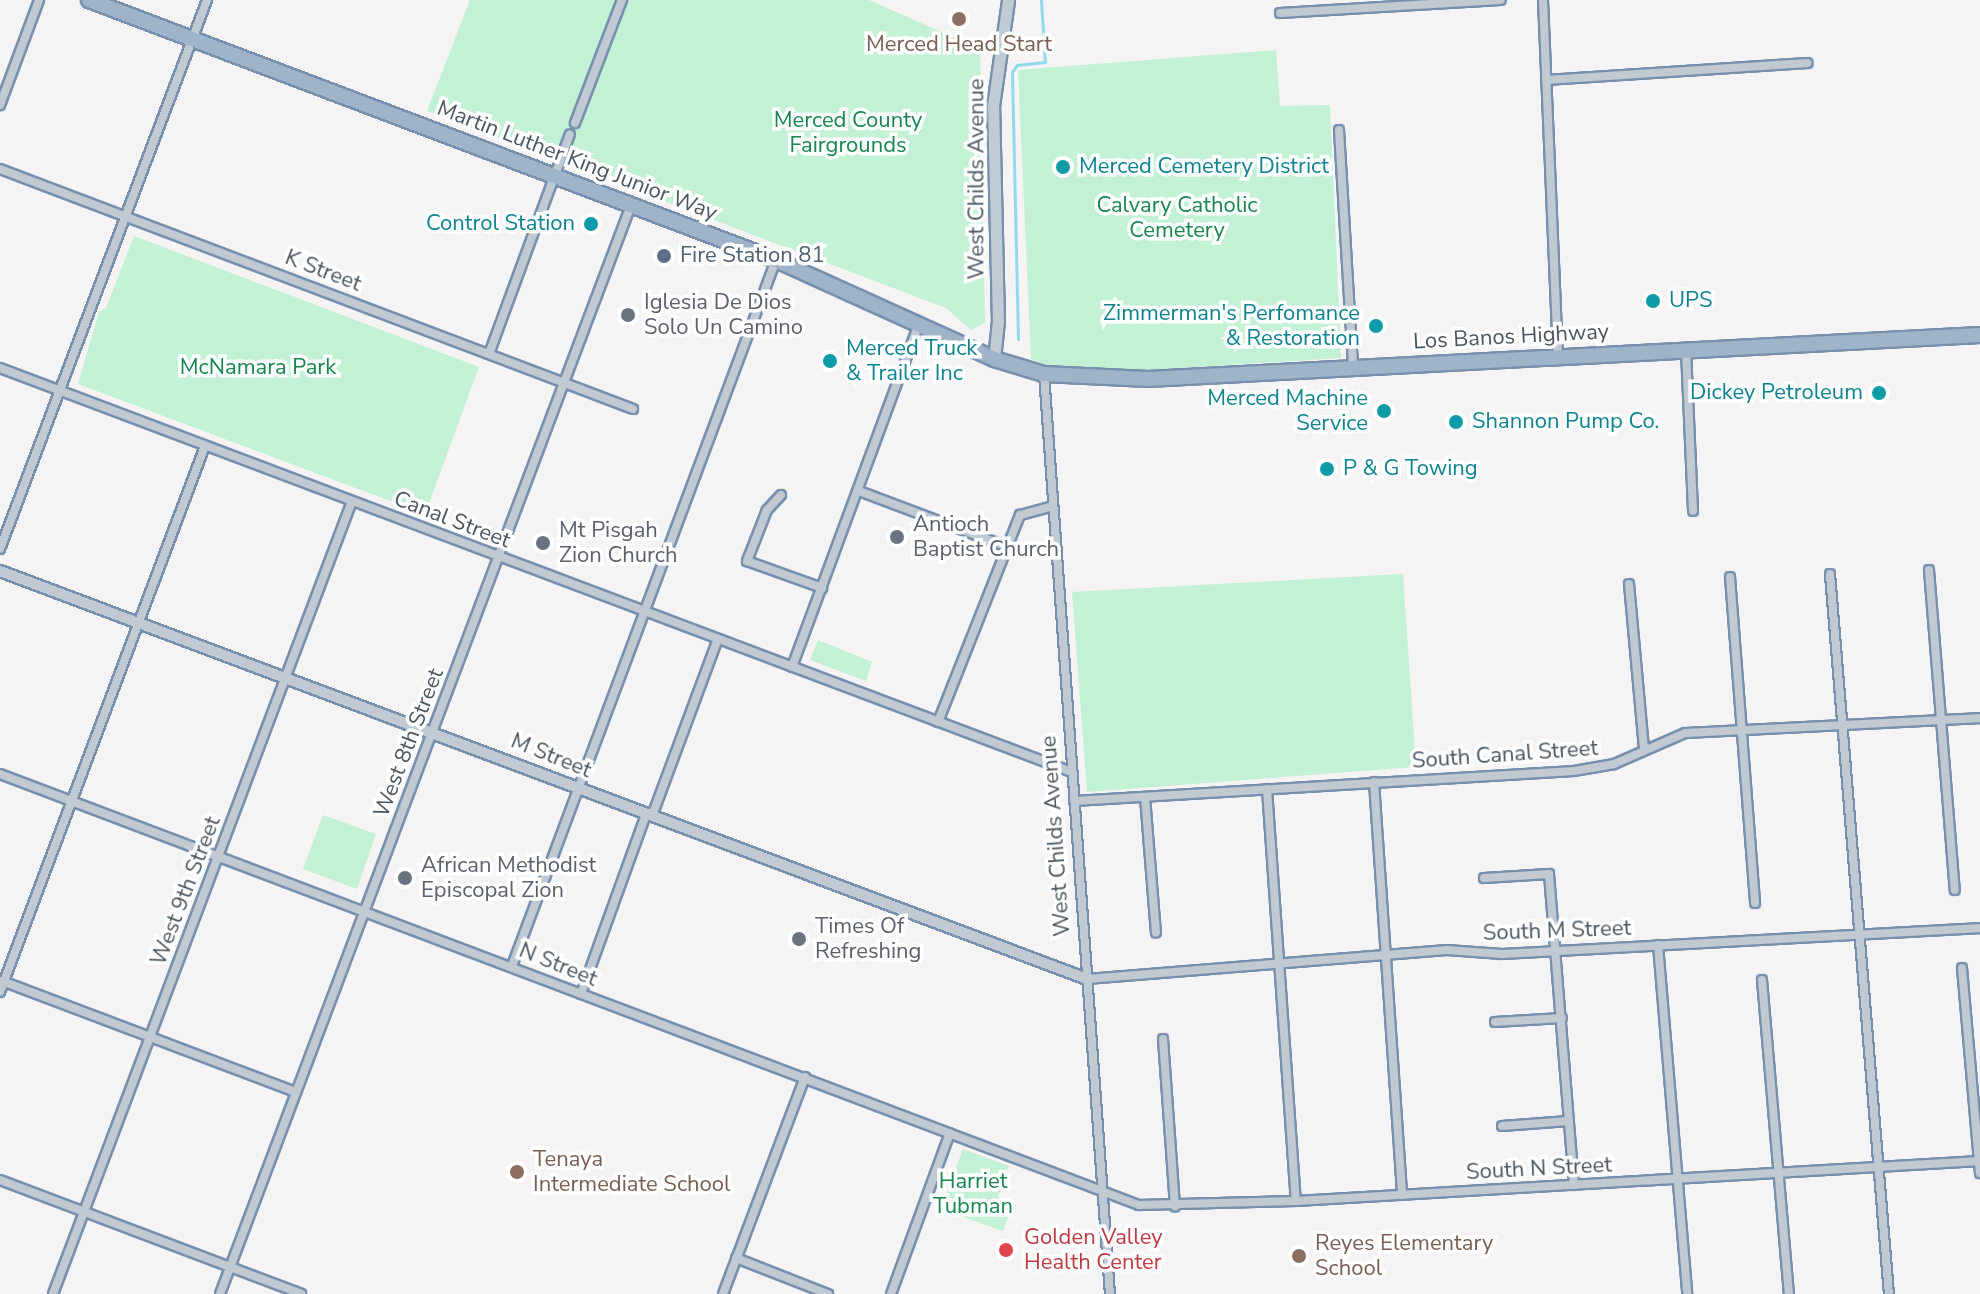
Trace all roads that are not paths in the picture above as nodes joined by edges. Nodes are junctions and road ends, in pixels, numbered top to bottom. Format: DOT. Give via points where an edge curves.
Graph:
graph roads {
  1 [pos="39,0"];
  2 [pos="89,0"];
  3 [pos="207,0"];
  4 [pos="622,0"];
  5 [pos="1008,0"];
  6 [pos="1501,0"];
  7 [pos="1543,0"];
  8 [pos="1280,13"];
  9 [pos="192,39"];
  10 [pos="1807,63"];
  11 [pos="1546,80"];
  12 [pos="0,105"];
  13 [pos="575,123"];
  14 [pos="1339,130"];
  15 [pos="570,134"];
  16 [pos="0,169"];
  17 [pos="553,176"];
  18 [pos="631,205"];
  19 [pos="125,217"];
  20 [pos="776,260"];
  21 [pos="919,324"];
  22 [pos="1980,335"];
  23 [pos="1686,350"];
  24 [pos="489,354"];
  25 [pos="1558,357"];
  26 [pos="994,359"];
  27 [pos="0,368"];
  28 [pos="1353,368"];
  29 [pos="1044,374"];
  30 [pos="564,383"];
  31 [pos="60,391"];
  32 [pos="633,409"];
  33 [pos="205,446"];
  34 [pos="859,491"];
  35 [pos="781,495"];
  36 [pos="352,501"];
  37 [pos="1053,506"];
  38 [pos="1693,511"];
  39 [pos="1005,546"];
  40 [pos="0,549"];
  41 [pos="498,556"];
  42 [pos="1929,570"];
  43 [pos="0,571"];
  44 [pos="1830,574"];
  45 [pos="1730,577"];
  46 [pos="1629,584"];
  47 [pos="822,588"];
  48 [pos="646,612"];
  49 [pos="140,621"];
  50 [pos="718,639"];
  51 [pos="792,667"];
  52 [pos="287,676"];
  53 [pos="1980,718"];
  54 [pos="1942,719"];
  55 [pos="938,722"];
  56 [pos="1842,724"];
  57 [pos="1740,730"];
  58 [pos="433,731"];
  59 [pos="1644,748"];
  60 [pos="1072,772"];
  61 [pos="0,774"];
  62 [pos="1374,782"];
  63 [pos="579,789"];
  64 [pos="1267,789"];
  65 [pos="1145,797"];
  66 [pos="72,801"];
  67 [pos="1074,801"];
  68 [pos="649,815"];
  69 [pos="218,856"];
  70 [pos="1484,878"];
  71 [pos="1955,890"];
  72 [pos="1755,903"];
  73 [pos="365,910"];
  74 [pos="1980,928"];
  75 [pos="1156,933"];
  76 [pos="1858,934"];
  77 [pos="1658,945"];
  78 [pos="1556,951"];
  79 [pos="1386,955"];
  80 [pos="1280,964"];
  81 [pos="512,966"];
  82 [pos="1962,968"];
  83 [pos="1087,979"];
  84 [pos="1762,980"];
  85 [pos="2,981"];
  86 [pos="0,992"];
  87 [pos="581,994"];
  88 [pos="1562,1018"];
  89 [pos="1495,1022"];
  90 [pos="150,1037"];
  91 [pos="1163,1039"];
  92 [pos="805,1077"];
  93 [pos="296,1092"];
  94 [pos="1569,1121"];
  95 [pos="1502,1126"];
  96 [pos="950,1133"];
  97 [pos="1978,1161"];
  98 [pos="1879,1167"];
  99 [pos="1780,1172"];
  100 [pos="1980,1173"];
  101 [pos="1676,1179"];
  102 [pos="0,1180"];
  103 [pos="1574,1185"];
  104 [pos="1103,1192"];
  105 [pos="1402,1195"];
  106 [pos="1296,1201"];
  107 [pos="1175,1207"];
  108 [pos="84,1212"];
  109 [pos="736,1258"];
  110 [pos="231,1266"];
  111 [pos="53,1294"];
  112 [pos="220,1294"];
  113 [pos="301,1294"];
  114 [pos="723,1294"];
  115 [pos="828,1294"];
  116 [pos="891,1294"];
  117 [pos="1110,1294"];
  118 [pos="1687,1294"];
  119 [pos="1789,1294"];
  120 [pos="1889,1294"];
  1 -- 12 [label="street"];
  2 -- 9 [label="highway, Martin Luther King Junior Way"];
  3 -- 9 [label="street"];
  4 -- 13 [label="street"];
  5 -- 26 [label="main road, West Childs Avenue" via="993,106 998,322"];
  6 -- 8 [label="street"];
  7 -- 11 [label="street"];
  9 -- 17 [label="highway, Martin Luther King Junior Way"];
  9 -- 19 [label="street"];
  10 -- 11 [label="street"];
  11 -- 25 [label="street"];
  14 -- 28 [label="street"];
  15 -- 17 [label="street"];
  16 -- 19 [label="street, K Street"];
  17 -- 18 [label="highway, Martin Luther King Junior Way"];
  17 -- 24 [label="street"];
  18 -- 20 [label="highway, Martin Luther King Junior Way"];
  18 -- 30 [label="street, West 8th Street"];
  19 -- 24 [label="street, K Street"];
  19 -- 31 [label="street"];
  20 -- 21 [label="highway, Martin Luther King Junior Way"];
  20 -- 48 [label="street"];
  21 -- 26 [label="highway, Martin Luther King Junior Way"];
  21 -- 34 [label="street"];
  22 -- 23 [label="highway, Los Banos Highway"];
  23 -- 25 [label="highway, Los Banos Highway"];
  23 -- 38 [label="street"];
  24 -- 30 [label="street, K Street"];
  25 -- 28 [label="highway, Los Banos Highway"];
  26 -- 29 [label="highway, Martin Luther King Junior Way"];
  27 -- 31 [label="street, Canal Street"];
  28 -- 29 [label="highway, Los Banos Highway" via="1148,379"];
  29 -- 37 [label="street, West Childs Avenue"];
  30 -- 32 [label="street, K Street"];
  30 -- 41 [label="street, West 8th Street"];
  31 -- 33 [label="street, Canal Street"];
  31 -- 40 [label="street"];
  33 -- 36 [label="street, Canal Street"];
  33 -- 49 [label="street"];
  34 -- 39 [label="street"];
  34 -- 47 [label="street"];
  35 -- 47 [label="street" via="767,510 747,561"];
  36 -- 41 [label="street, Canal Street"];
  36 -- 52 [label="street, West 9th Street"];
  37 -- 39 [label="street" via="1020,515"];
  37 -- 60 [label="street, West Childs Avenue"];
  39 -- 55 [label="street"];
  41 -- 48 [label="street, Canal Street"];
  41 -- 58 [label="street, West 8th Street"];
  42 -- 54 [label="street"];
  43 -- 49 [label="street, M Street"];
  44 -- 56 [label="street"];
  45 -- 57 [label="street"];
  46 -- 59 [label="street"];
  47 -- 51 [label="street"];
  48 -- 50 [label="street, Canal Street"];
  48 -- 63 [label="street"];
  49 -- 52 [label="street, M Street"];
  49 -- 66 [label="street"];
  50 -- 51 [label="street, Canal Street"];
  50 -- 68 [label="street"];
  51 -- 55 [label="street, Canal Street"];
  52 -- 58 [label="street, M Street"];
  52 -- 69 [label="street, West 9th Street"];
  53 -- 54 [label="street, South Canal Street"];
  54 -- 56 [label="street, South Canal Street"];
  54 -- 71 [label="street"];
  55 -- 60 [label="street, Canal Street"];
  56 -- 57 [label="street, South Canal Street"];
  56 -- 76 [label="street"];
  57 -- 59 [label="street, South Canal Street" via="1674,735"];
  57 -- 72 [label="street"];
  58 -- 63 [label="street, M Street"];
  58 -- 73 [label="street, West 8th Street"];
  59 -- 62 [label="street, South Canal Street" via="1596,768"];
  60 -- 67 [label="street, West Childs Avenue"];
  61 -- 66 [label="street, N Street"];
  62 -- 64 [label="street, South Canal Street"];
  62 -- 79 [label="street"];
  63 -- 68 [label="street, M Street"];
  63 -- 81 [label="street"];
  64 -- 65 [label="street, South Canal Street"];
  64 -- 80 [label="street"];
  65 -- 67 [label="street, South Canal Street"];
  65 -- 75 [label="street"];
  66 -- 69 [label="street, N Street"];
  66 -- 85 [label="street"];
  67 -- 83 [label="street, West Childs Avenue"];
  68 -- 83 [label="street, M Street"];
  68 -- 87 [label="street"];
  69 -- 73 [label="street, N Street"];
  69 -- 90 [label="street, West 9th Street"];
  70 -- 78 [label="street" via="1549,874"];
  73 -- 81 [label="street, N Street"];
  73 -- 93 [label="street, West 8th Street"];
  74 -- 76 [label="street, South M Street"];
  76 -- 77 [label="street, South M Street"];
  76 -- 98 [label="street"];
  77 -- 78 [label="street, South M Street"];
  77 -- 101 [label="street"];
  78 -- 79 [label="street, South M Street"];
  78 -- 88 [label="street"];
  79 -- 80 [label="street, South M Street"];
  79 -- 105 [label="street"];
  80 -- 83 [label="street, South M Street"];
  80 -- 106 [label="street"];
  81 -- 87 [label="street, N Street"];
  82 -- 97 [label="street"];
  83 -- 104 [label="street, West Childs Avenue"];
  84 -- 99 [label="street"];
  85 -- 86 [label="street"];
  85 -- 90 [label="street"];
  87 -- 92 [label="street, N Street"];
  88 -- 89 [label="street"];
  88 -- 94 [label="street"];
  90 -- 93 [label="street"];
  90 -- 108 [label="street, West 9th Street"];
  91 -- 107 [label="street"];
  92 -- 96 [label="street, N Street"];
  92 -- 109 [label="street"];
  93 -- 110 [label="street, West 8th Street"];
  94 -- 95 [label="street"];
  94 -- 103 [label="street"];
  96 -- 104 [label="street, N Street"];
  96 -- 116 [label="street"];
  97 -- 98 [label="street, South N Street"];
  97 -- 100 [label="street"];
  98 -- 99 [label="street, South N Street"];
  98 -- 120 [label="street"];
  99 -- 101 [label="street, South N Street"];
  99 -- 119 [label="street"];
  101 -- 103 [label="street, South N Street"];
  101 -- 118 [label="street"];
  102 -- 108 [label="street"];
  103 -- 105 [label="street, South N Street"];
  104 -- 107 [label="street, South N Street" via="1139,1205"];
  104 -- 117 [label="street, West Childs Avenue"];
  105 -- 106 [label="street, South N Street"];
  106 -- 107 [label="street, South N Street"];
  108 -- 110 [label="street"];
  108 -- 111 [label="street, West 9th Street"];
  109 -- 114 [label="street"];
  109 -- 115 [label="street"];
  110 -- 112 [label="street, West 8th Street"];
  110 -- 113 [label="street"];
}
